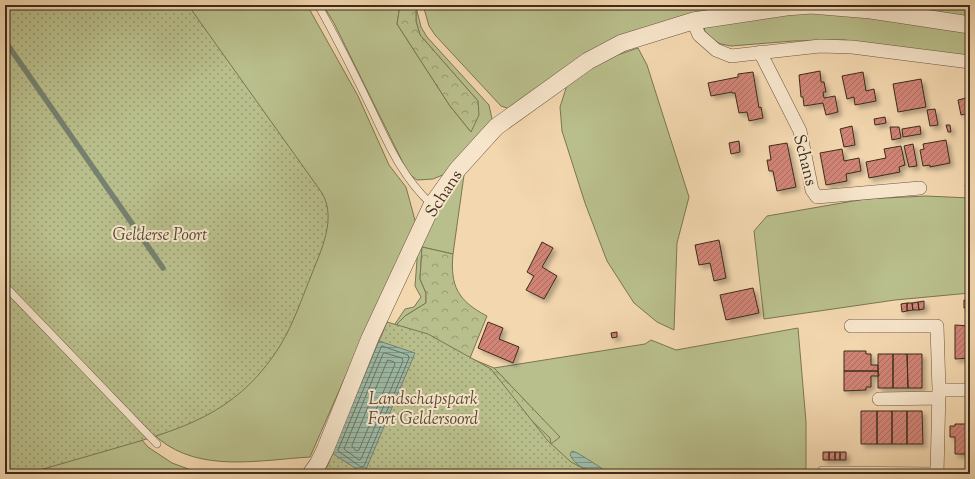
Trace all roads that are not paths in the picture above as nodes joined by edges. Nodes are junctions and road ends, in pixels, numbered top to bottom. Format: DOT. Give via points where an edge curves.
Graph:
graph roads {
  1 [pos="318,5"];
  2 [pos="693,21"];
  3 [pos="970,24"];
  4 [pos="760,52"];
  5 [pos="970,62"];
  6 [pos="920,188"];
  7 [pos="432,205"];
  8 [pos="5,286"];
  9 [pos="851,326"];
  10 [pos="970,390"];
  11 [pos="939,394"];
  12 [pos="879,399"];
  13 [pos="157,444"];
  14 [pos="822,470"];
  15 [pos="841,472"];
  16 [pos="937,472"];
  17 [pos="311,474"];
  1 -- 7 [label="lane" via="336,34 395,159 409,181"];
  2 -- 3 [label="street, Schans" via="812,5 871,10"];
  2 -- 4 [label="street" via="699,35 716,50 731,56"];
  2 -- 7 [label="street, Schans" via="622,43 588,61 496,127 456,170"];
  4 -- 5 [label="street" via="820,46 846,47"];
  4 -- 6 [label="street, Schans" via="800,131 812,190 817,198"];
  7 -- 17 [label="street, Schans" via="370,338 325,450"];
  8 -- 13 [label="lane"];
  9 -- 11 [label="street" via="937,326"];
  10 -- 11 [label="street"];
  11 -- 12 [label="street"];
  11 -- 16 [label="street"];
  14 -- 15 [label="lane"];
  15 -- 16 [label="lane"];
}
